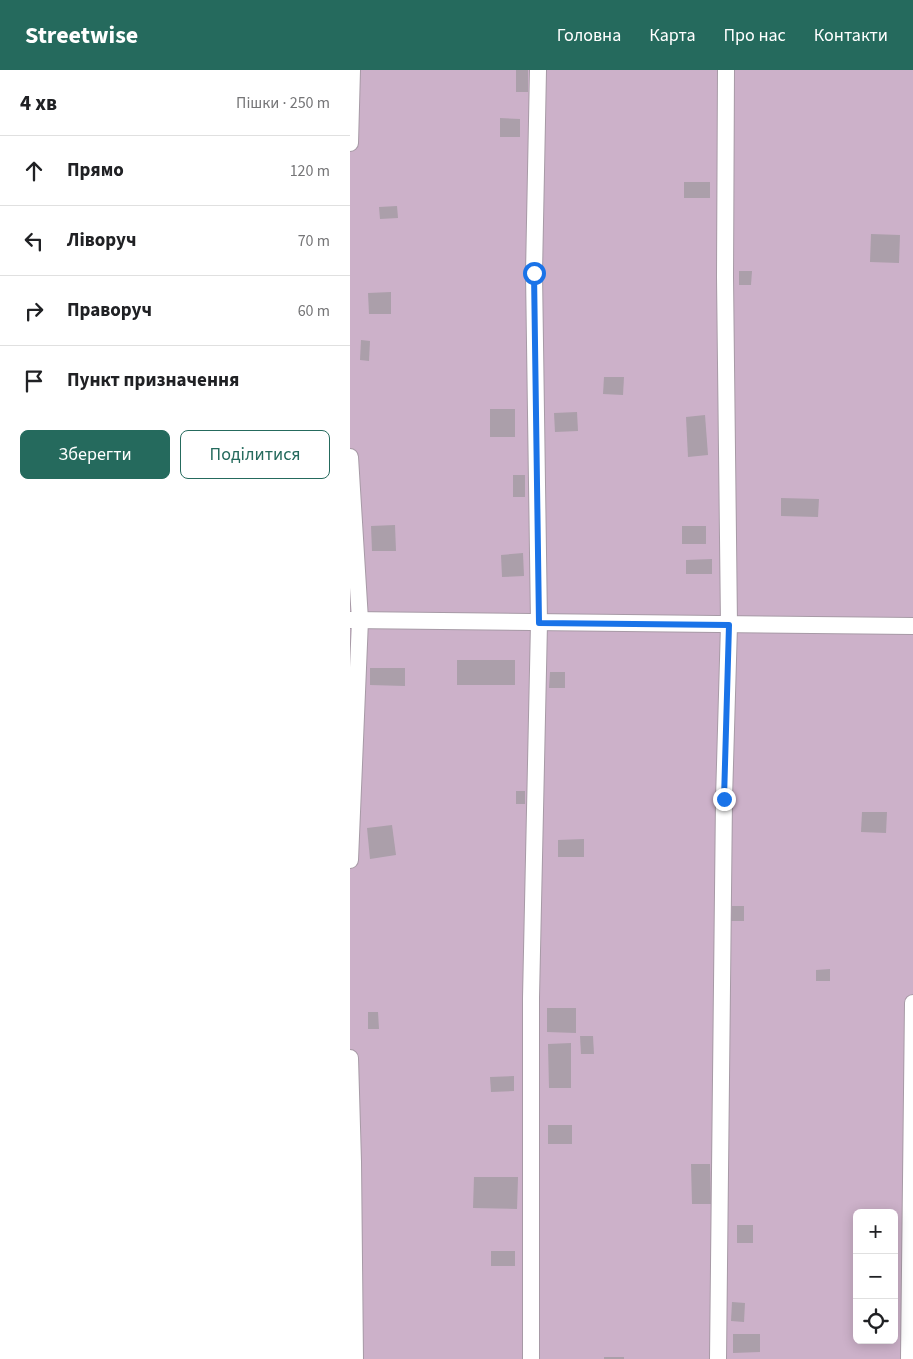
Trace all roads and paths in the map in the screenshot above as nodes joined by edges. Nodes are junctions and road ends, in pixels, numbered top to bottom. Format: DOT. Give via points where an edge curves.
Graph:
graph roads {
  1 [pos="352,70"];
  2 [pos="538,70"];
  3 [pos="726,70"];
  4 [pos="350,143"];
  5 [pos="350,457"];
  6 [pos="355,620"];
  7 [pos="539,623"];
  8 [pos="729,625"];
  9 [pos="913,626"];
  10 [pos="350,860"];
  11 [pos="913,1003"];
  12 [pos="350,1058"];
  13 [pos="355,1359"];
  14 [pos="531,1359"];
  15 [pos="718,1359"];
  16 [pos="908,1359"];
  1 -- 4 [label="street"];
  2 -- 7 [label="street" via="534,273"];
  3 -- 8 [label="street" via="724,277"];
  5 -- 6 [label="street"];
  6 -- 7 [label="street"];
  6 -- 10 [label="street"];
  7 -- 8 [label="street"];
  7 -- 14 [label="street" via="531,998"];
  8 -- 9 [label="street"];
  8 -- 15 [label="street"];
  11 -- 16 [label="street"];
  12 -- 13 [label="street"];
}
